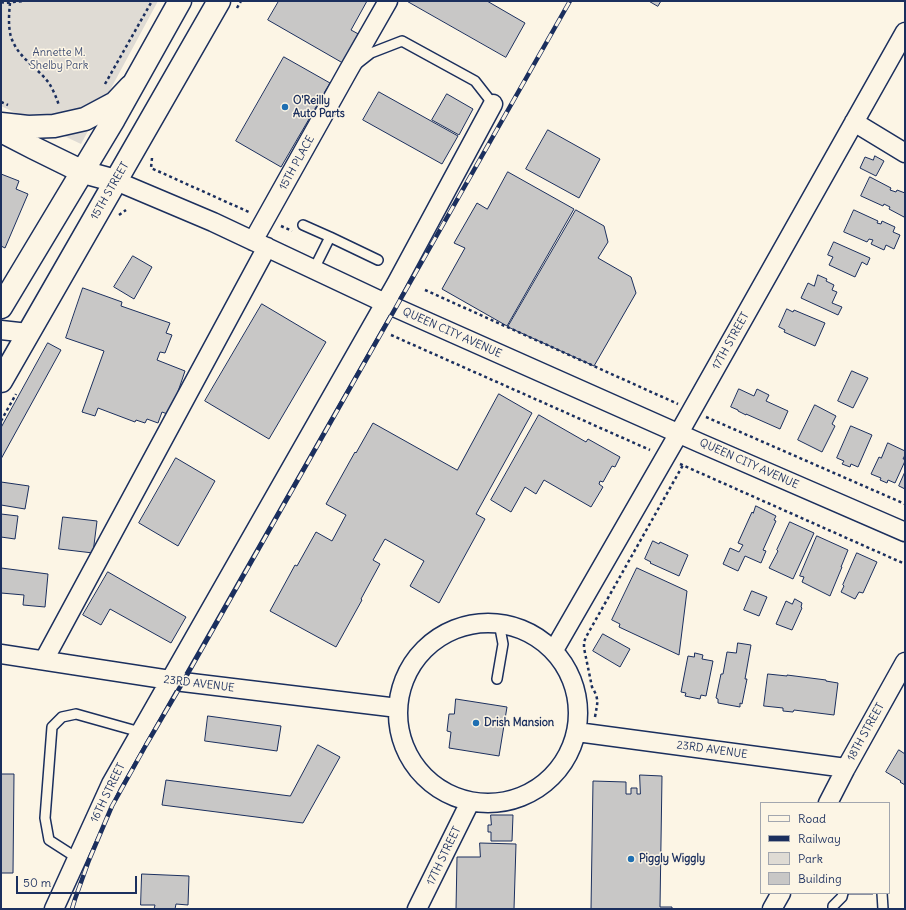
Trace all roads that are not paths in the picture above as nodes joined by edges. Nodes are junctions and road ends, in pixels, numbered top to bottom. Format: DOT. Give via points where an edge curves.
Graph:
graph roads {
  1 [pos="180,1"];
  2 [pos="388,1"];
  3 [pos="226,8"];
  4 [pos="905,32"];
  5 [pos="348,71"];
  6 [pos="137,79"];
  7 [pos="493,104"];
  8 [pos="7,116"];
  9 [pos="854,122"];
  10 [pos="1,131"];
  11 [pos="905,153"];
  12 [pos="83,172"];
  13 [pos="116,181"];
  14 [pos="303,225"];
  15 [pos="330,237"];
  16 [pos="260,244"];
  17 [pos="378,260"];
  18 [pos="314,269"];
  19 [pos="385,303"];
  20 [pos="1,307"];
  21 [pos="1,330"];
  22 [pos="28,333"];
  23 [pos="1,381"];
  24 [pos="679,433"];
  25 [pos="905,532"];
  26 [pos="499,623"];
  27 [pos="554,650"];
  28 [pos="1,654"];
  29 [pos="44,660"];
  30 [pos="905,662"];
  31 [pos="498,679"];
  32 [pos="170,680"];
  33 [pos="398,708"];
  34 [pos="140,732"];
  35 [pos="585,733"];
  36 [pos="846,768"];
  37 [pos="470,802"];
  38 [pos="829,802"];
  39 [pos="77,858"];
  40 [pos="780,894"];
  41 [pos="843,894"];
  42 [pos="882,894"];
  43 [pos="54,909"];
  44 [pos="417,909"];
  45 [pos="772,909"];
  46 [pos="832,909"];
  47 [pos="882,909"];
  1 -- 6 [label="main road"];
  2 -- 5 [label="street, 15TH PLACE"];
  3 -- 13 [label="main road, 15TH STREET"];
  4 -- 9 [label="street, 17TH STREET"];
  5 -- 7 [label="lane" via="371,54 402,41 475,81"];
  5 -- 16 [label="street, 15TH PLACE" via="265,219"];
  6 -- 8 [label="main road" via="115,103 85,119 54,126 28,127"];
  6 -- 12 [label="main road"];
  7 -- 19 [label="street, 16TH STREET"];
  9 -- 11 [label="street"];
  9 -- 24 [label="street, 17TH STREET"];
  10 -- 12 [label="main road, QUEEN CITY AVENUE"];
  12 -- 13 [label="main road, QUEEN CITY AVENUE"];
  12 -- 20 [label="main road"];
  13 -- 16 [label="street, QUEEN CITY AVENUE"];
  13 -- 22 [label="main road, 15TH STREET"];
  14 -- 15 [label="lane"];
  15 -- 17 [label="lane"];
  15 -- 18 [label="lane"];
  16 -- 18 [label="street, QUEEN CITY AVENUE"];
  16 -- 29 [label="street, 15TH PLACE"];
  18 -- 19 [label="street, QUEEN CITY AVENUE"];
  19 -- 24 [label="street, QUEEN CITY AVENUE"];
  19 -- 32 [label="street, 16TH STREET"];
  21 -- 22 [label="street"];
  22 -- 23 [label="main road, 15TH STREET"];
  24 -- 25 [label="street, QUEEN CITY AVENUE"];
  24 -- 27 [label="street, 17TH STREET"];
  26 -- 27 [label="street" via="525,630"];
  26 -- 31 [label="lane" via="503,644"];
  26 -- 33 [label="street" via="468,624 451,630 435,640 420,654 410,669 402,686"];
  27 -- 35 [label="street" via="565,663 575,684"];
  28 -- 29 [label="street, 23RD AVENUE"];
  29 -- 32 [label="street, 23RD AVENUE"];
  30 -- 36 [label="street, 18TH STREET"];
  32 -- 33 [label="street, 23RD AVENUE"];
  32 -- 34 [label="street, 16TH STREET"];
  33 -- 37 [label="street" via="398,724 403,744 423,776 438,789"];
  34 -- 39 [label="street, 16TH STREET" via="111,784"];
  34 -- 39 [label="lane" via="76,714 62,717 52,727 45,818 49,840"];
  35 -- 36 [label="street, 23RD AVENUE"];
  35 -- 37 [label="street" via="556,773 542,786 508,802"];
  36 -- 38 [label="street, 18TH STREET"];
  37 -- 44 [label="street, 17TH STREET"];
  39 -- 43 [label="street, 16TH STREET"];
  40 -- 45 [label="street"];
  41 -- 46 [label="lane"];
  42 -- 47 [label="lane"];
}
